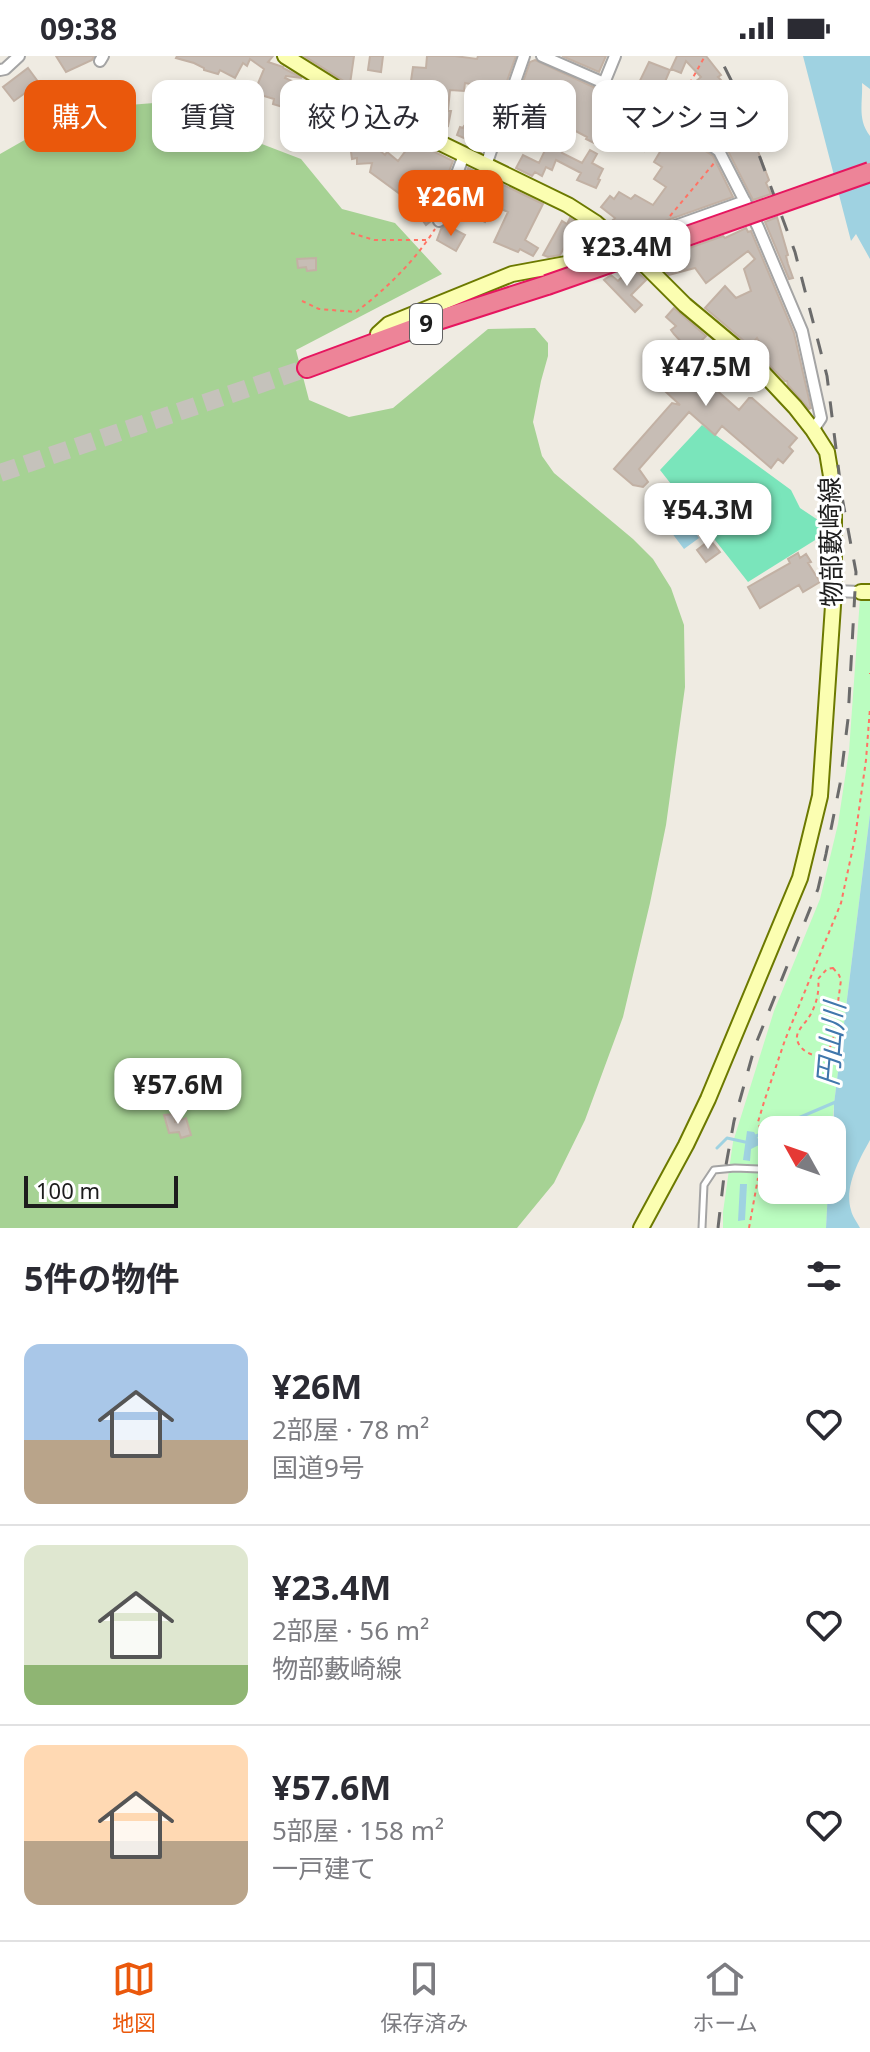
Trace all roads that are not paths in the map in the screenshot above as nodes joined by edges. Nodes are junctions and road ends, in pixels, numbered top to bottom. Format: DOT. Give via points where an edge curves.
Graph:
graph roads {
  1 [pos="19,56"];
  2 [pos="285,56"];
  3 [pos="524,56"];
  4 [pos="542,56"];
  5 [pos="615,56"];
  6 [pos="3,70"];
  7 [pos="597,80"];
  8 [pos="605,80"];
  9 [pos="0,82"];
  10 [pos="718,152"];
  11 [pos="464,155"];
  12 [pos="486,165"];
  13 [pos="870,172"];
  14 [pos="745,201"];
  15 [pos="439,221"];
  16 [pos="622,245"];
  17 [pos="381,342"];
  18 [pos="307,368"];
  19 [pos="813,430"];
  20 [pos="834,591"];
  21 [pos="866,592"];
  22 [pos="758,1169"];
  23 [pos="641,1228"];
  24 [pos="702,1228"];
  1 -- 6 [label="street"];
  2 -- 11 [label="main road, 物部藪崎線" via="368,108"];
  3 -- 12 [label="street"];
  4 -- 7 [label="street"];
  5 -- 8 [label="street"];
  6 -- 9 [label="street"];
  10 -- 14 [label="street"];
  11 -- 12 [label="main road, 物部藪崎線"];
  11 -- 15 [label="street"];
  12 -- 16 [label="main road, 物部藪崎線" via="568,205"];
  13 -- 17 [label="highway, 9, bridge"];
  14 -- 16 [label="street"];
  14 -- 19 [label="street" via="802,331 821,418"];
  16 -- 17 [label="main road" via="566,264 512,274 389,324 378,334"];
  16 -- 19 [label="main road, 物部藪崎線" via="752,361"];
  17 -- 18 [label="highway, 9"];
  19 -- 20 [label="main road, 物部藪崎線" via="827,452 834,494"];
  20 -- 21 [label="street"];
  20 -- 23 [label="main road, 物部藪崎線" via="820,796 800,878 708,1099"];
  22 -- 24 [label="lane" via="714,1170 704,1185"];
}
